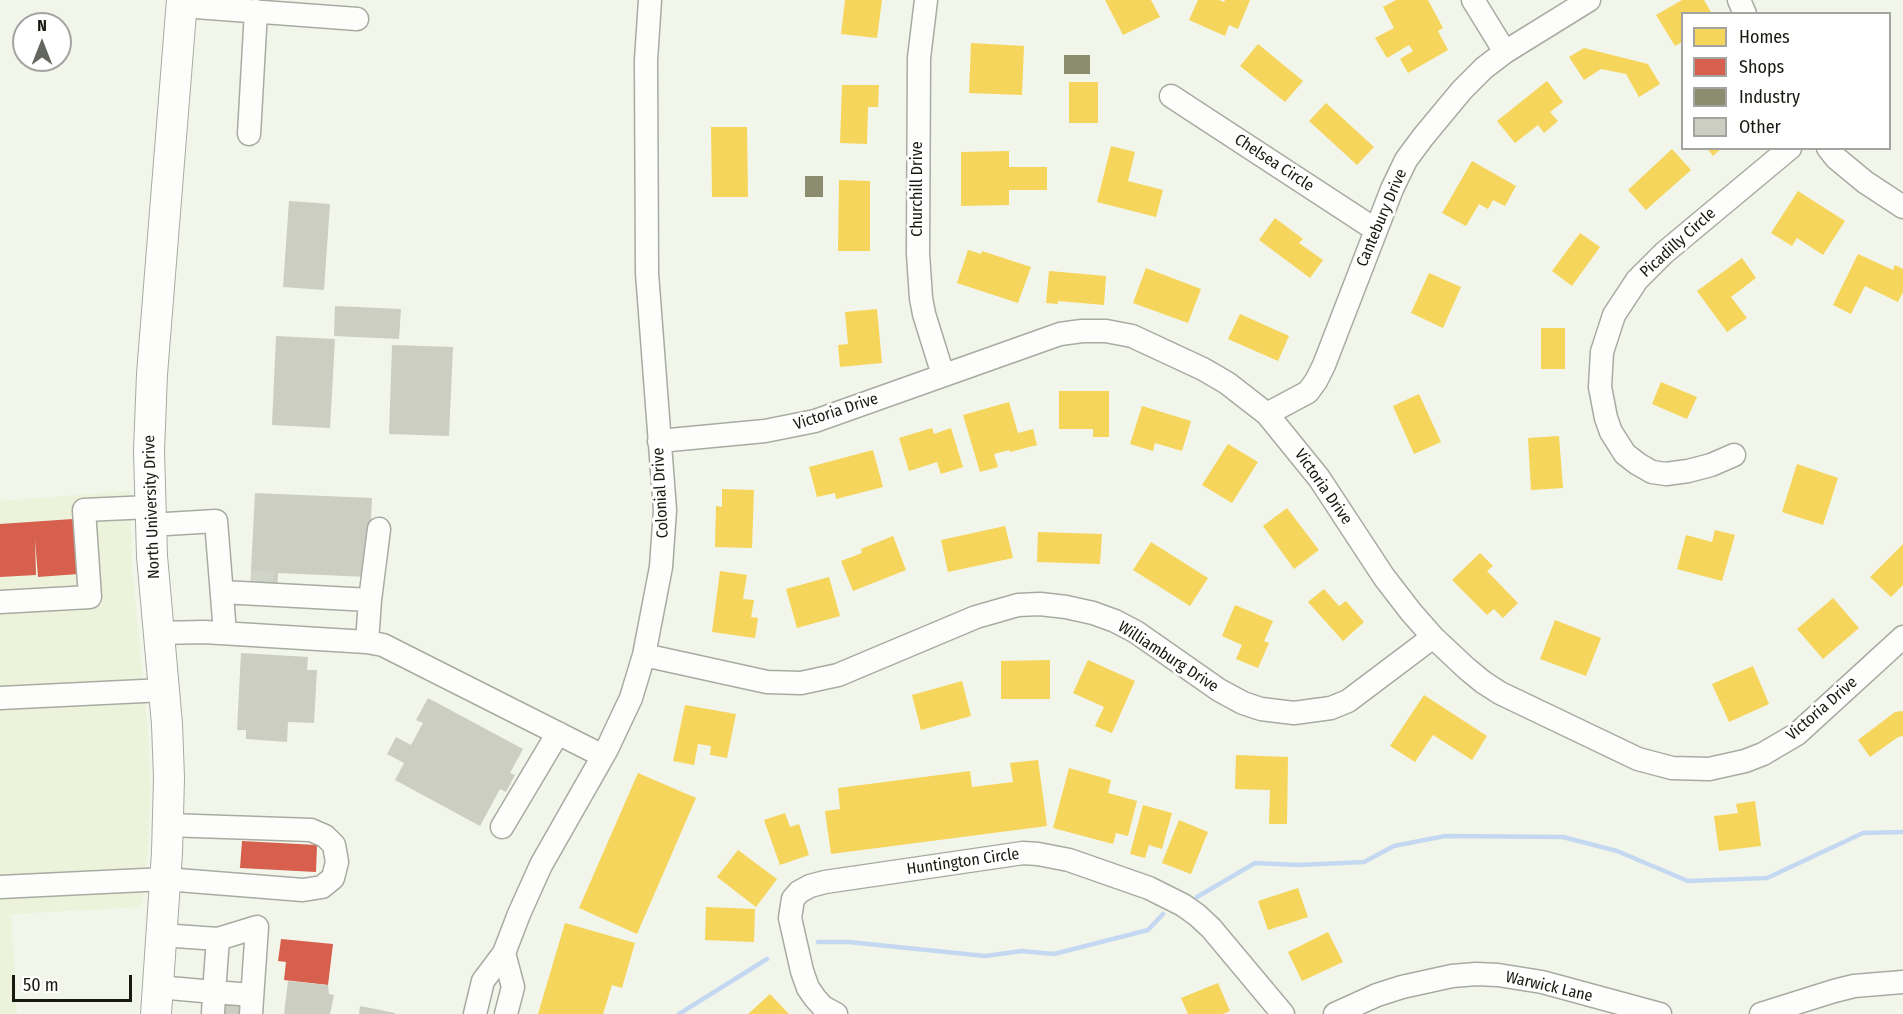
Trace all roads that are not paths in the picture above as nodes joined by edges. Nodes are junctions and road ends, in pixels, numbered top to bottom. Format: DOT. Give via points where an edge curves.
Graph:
graph roads {
  1 [pos="650,0"];
  2 [pos="926,0"];
  3 [pos="1473,0"];
  4 [pos="1589,0"];
  5 [pos="182,3"];
  6 [pos="256,11"];
  7 [pos="357,20"];
  8 [pos="1505,52"];
  9 [pos="1171,96"];
  10 [pos="249,134"];
  11 [pos="1788,150"];
  12 [pos="1830,150"];
  13 [pos="1903,207"];
  14 [pos="1376,230"];
  15 [pos="943,375"];
  16 [pos="1267,414"];
  17 [pos="659,441"];
  18 [pos="1734,455"];
  19 [pos="150,516"];
  20 [pos="379,529"];
  21 [pos="251,581"];
  22 [pos="227,593"];
  23 [pos="370,600"];
  24 [pos="0,602"];
  25 [pos="159,633"];
  26 [pos="225,633"];
  27 [pos="1432,637"];
  28 [pos="367,642"];
  29 [pos="1900,645"];
  30 [pos="644,655"];
  31 [pos="164,690"];
  32 [pos="0,698"];
  33 [pos="558,733"];
  34 [pos="603,756"];
  35 [pos="168,825"];
  36 [pos="502,827"];
  37 [pos="165,879"];
  38 [pos="0,887"];
  39 [pos="161,935"];
  40 [pos="218,939"];
  41 [pos="504,953"];
  42 [pos="1903,982"];
  43 [pos="157,1001"];
  44 [pos="214,1003"];
  45 [pos="251,1005"];
  46 [pos="1774,1012"];
  47 [pos="476,1014"];
  48 [pos="506,1014"];
  49 [pos="836,1014"];
  50 [pos="1283,1014"];
  51 [pos="1335,1014"];
  52 [pos="1660,1014"];
  1 -- 17 [label="street, Colonial Drive" via="646,60 647,273"];
  2 -- 15 [label="street, Churchill Drive" via="919,58 918,254 924,314"];
  3 -- 8 [label="street"];
  4 -- 8 [label="street, Cantebury Drive"];
  5 -- 6 [label="street"];
  5 -- 19 [label="main road, North University Drive" via="152,374"];
  6 -- 7 [label="street"];
  6 -- 10 [label="street"];
  8 -- 14 [label="street, Cantebury Drive" via="1462,90 1406,160"];
  9 -- 14 [label="street, Chelsea Circle"];
  11 -- 18 [label="street, Picadilly Circle" via="1637,280 1614,315 1602,352 1600,387 1606,418 1625,454 1652,472 1666,474 1711,465"];
  12 -- 13 [label="street" via="1865,182"];
  14 -- 16 [label="street, Cantebury Drive" via="1316,381 1308,392"];
  15 -- 16 [label="street, Victoria Drive" via="1060,334 1106,331 1132,336 1203,369"];
  15 -- 17 [label="street, Victoria Drive" via="815,421 765,431"];
  16 -- 27 [label="street, Victoria Drive" via="1319,478 1384,577"];
  17 -- 30 [label="street, Colonial Drive" via="665,536"];
  19 -- 22 [label="street" via="216,521"];
  19 -- 24 [label="street" via="84,510 90,597"];
  19 -- 25 [label="main road, North University Drive"];
  20 -- 23 [label="street"];
  21 -- 22 [label="street" via="244,581"];
  22 -- 23 [label="street" via="284,589"];
  22 -- 26 [label="street"];
  23 -- 28 [label="street"];
  25 -- 26 [label="street"];
  25 -- 31 [label="main road, North University Drive"];
  26 -- 28 [label="street"];
  27 -- 29 [label="street, Victoria Drive" via="1500,693 1638,759 1691,770 1745,761 1780,745"];
  27 -- 30 [label="street, Williamburg Drive" via="1348,701 1331,708 1294,713 1243,703 1116,621 1040,604 1018,605 986,614 838,675 801,682 767,682"];
  28 -- 33 [label="street" via="382,645"];
  30 -- 34 [label="street, Colonial Drive" via="631,698"];
  31 -- 32 [label="street"];
  31 -- 35 [label="main road, North University Drive"];
  33 -- 34 [label="street"];
  33 -- 36 [label="street"];
  34 -- 41 [label="street, Colonial Drive" via="541,865"];
  35 -- 37 [label="main road, North University Drive"];
  35 -- 37 [label="street" via="311,830 334,845 337,862 333,878 322,887 303,890"];
  37 -- 38 [label="street"];
  37 -- 39 [label="main road, North University Drive"];
  39 -- 40 [label="street"];
  39 -- 43 [label="main road, North University Drive"];
  40 -- 44 [label="street"];
  40 -- 45 [label="street" via="257,927"];
  41 -- 47 [label="street, Colonial Drive" via="483,981"];
  41 -- 48 [label="street" via="513,987"];
  42 -- 46 [label="street" via="1854,986"];
  43 -- 44 [label="street"];
  44 -- 45 [label="street"];
  49 -- 50 [label="street, Huntington Circle" via="815,998 802,971 790,918 793,899 799,892 825,882 1023,853 1069,860 1149,888 1183,905 1211,928"];
  51 -- 52 [label="street, Warwick Lane" via="1402,987 1476,974 1542,982"];
}
